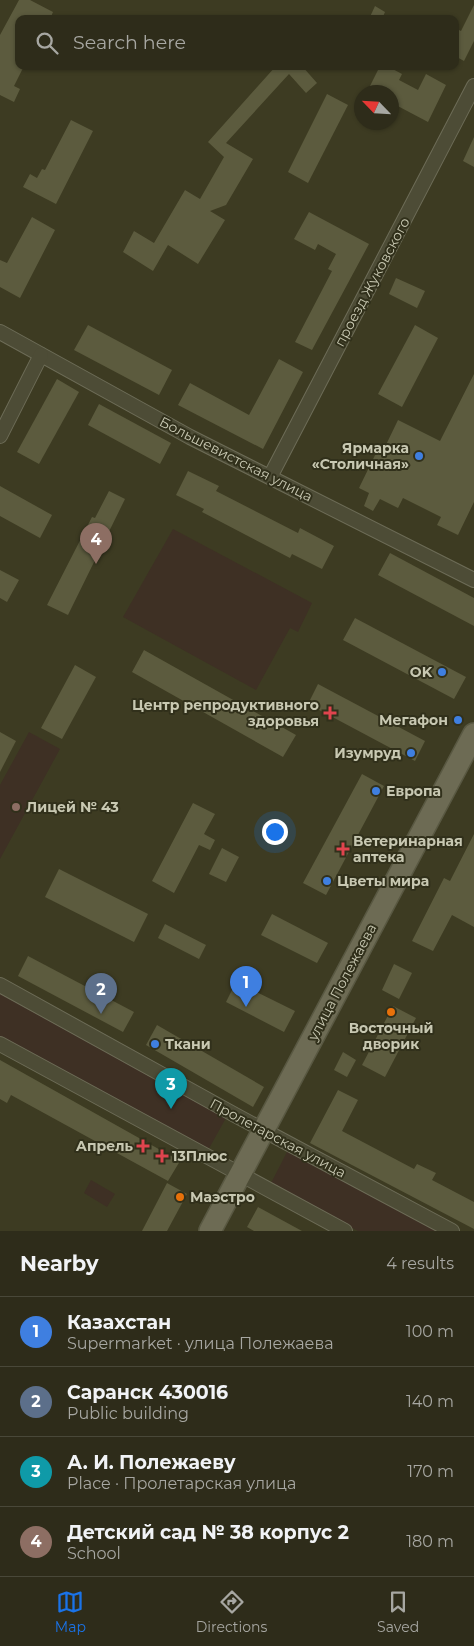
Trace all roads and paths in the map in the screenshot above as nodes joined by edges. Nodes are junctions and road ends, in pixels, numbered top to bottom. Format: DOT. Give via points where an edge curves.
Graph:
graph roads {
  1 [pos="474,86"];
  2 [pos="0,332"];
  3 [pos="41,355"];
  4 [pos="0,436"];
  5 [pos="270,477"];
  6 [pos="474,580"];
  7 [pos="474,734"];
  8 [pos="0,985"];
  9 [pos="0,1044"];
  10 [pos="264,1130"];
  11 [pos="240,1174"];
  12 [pos="210,1231"];
  13 [pos="345,1231"];
  14 [pos="452,1231"];
  1 -- 5 [label="street, проезд Жуковского"];
  2 -- 3 [label="street, Большевистская улица"];
  3 -- 4 [label="street"];
  3 -- 5 [label="street, Большевистская улица"];
  5 -- 6 [label="street, Большевистская улица"];
  7 -- 10 [label="main road, улица Полежаева"];
  8 -- 10 [label="street, Пролетарская улица"];
  9 -- 11 [label="street"];
  10 -- 11 [label="main road, улица Полежаева"];
  10 -- 14 [label="street, Пролетарская улица"];
  11 -- 12 [label="main road, улица Полежаева"];
  11 -- 13 [label="street"];
}
